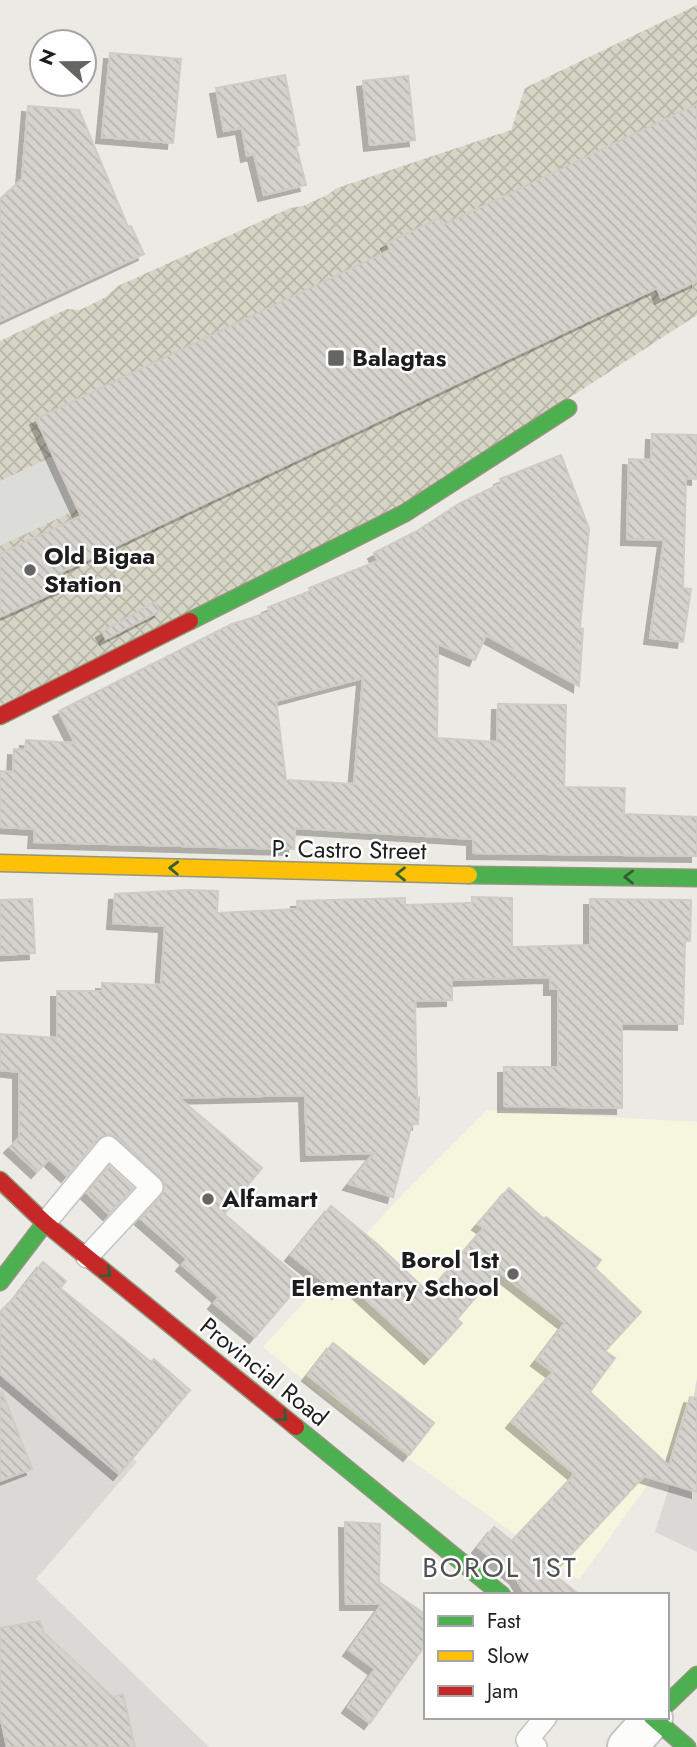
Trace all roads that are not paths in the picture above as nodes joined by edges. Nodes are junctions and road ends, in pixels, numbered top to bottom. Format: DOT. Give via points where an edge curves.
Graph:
graph roads {
  1 [pos="568,408"];
  2 [pos="0,716"];
  3 [pos="0,863"];
  4 [pos="697,878"];
  5 [pos="0,1181"];
  6 [pos="45,1223"];
  7 [pos="87,1257"];
  8 [pos="0,1282"];
  9 [pos="500,1593"];
  10 [pos="697,1675"];
  11 [pos="669,1702"];
  12 [pos="544,1719"];
  13 [pos="652,1719"];
  14 [pos="654,1719"];
  15 [pos="536,1747"];
  16 [pos="627,1747"];
  17 [pos="687,1747"];
  1 -- 2 [label="main road" via="405,513"];
  4 -- 3 [label="main road, P. Castro Street, one-way"];
  5 -- 6 [label="main road, Provincial Road"];
  6 -- 7 [label="main road, Provincial Road"];
  6 -- 7 [label="lane" via="108,1147 152,1187"];
  6 -- 8 [label="main road"];
  7 -- 9 [label="main road, Provincial Road, one-way"];
  10 -- 11 [label="main road"];
  12 -- 15 [label="lane" via="527,1740"];
  13 -- 16 [label="street"];
  14 -- 17 [label="main road"];
}
